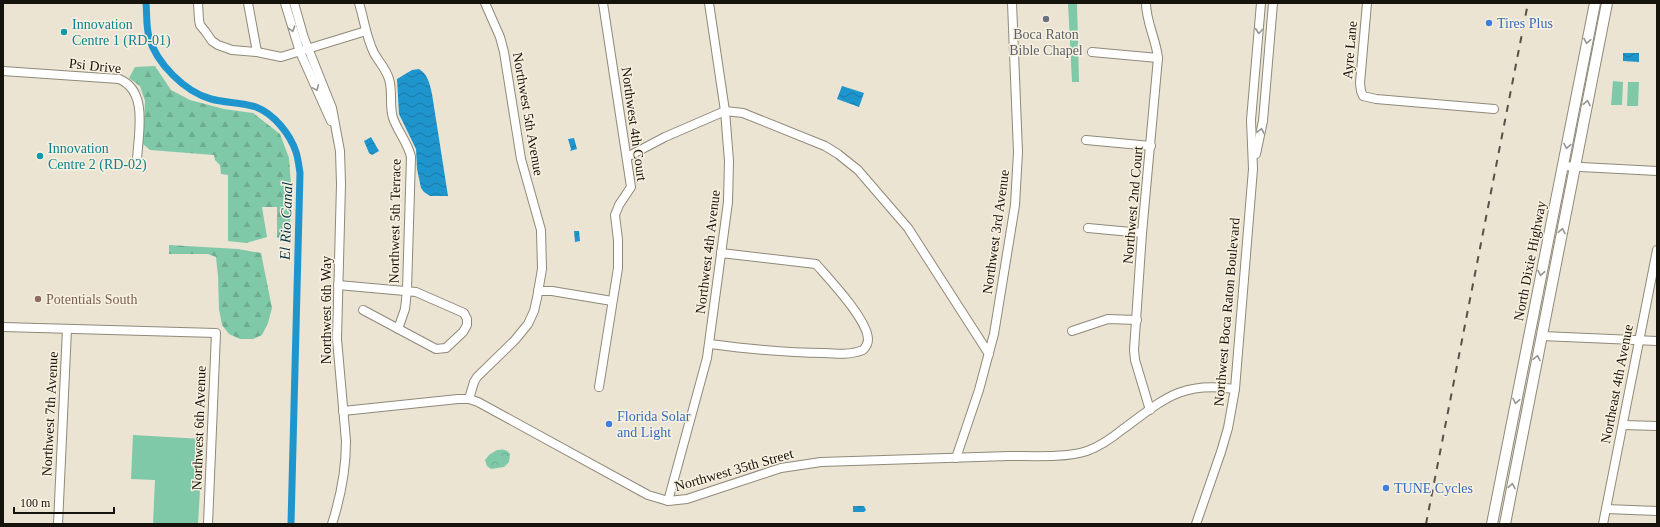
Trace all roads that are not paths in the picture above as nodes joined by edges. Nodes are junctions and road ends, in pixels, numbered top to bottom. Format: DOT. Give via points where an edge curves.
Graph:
graph roads {
  1 [pos="198,3"];
  2 [pos="248,3"];
  3 [pos="284,3"];
  4 [pos="294,3"];
  5 [pos="359,3"];
  6 [pos="485,3"];
  7 [pos="603,3"];
  8 [pos="709,3"];
  9 [pos="1012,3"];
  10 [pos="1146,3"];
  11 [pos="1261,3"];
  12 [pos="1273,3"];
  13 [pos="1367,3"];
  14 [pos="1594,3"];
  15 [pos="1607,3"];
  16 [pos="366,31"];
  17 [pos="309,49"];
  18 [pos="257,52"];
  19 [pos="300,52"];
  20 [pos="1092,52"];
  21 [pos="1158,58"];
  22 [pos="3,71"];
  23 [pos="1494,109"];
  24 [pos="725,111"];
  25 [pos="337,133"];
  26 [pos="1086,140"];
  27 [pos="1151,146"];
  28 [pos="627,157"];
  29 [pos="137,160"];
  30 [pos="1562,166"];
  31 [pos="1575,167"];
  32 [pos="1253,169"];
  33 [pos="1657,171"];
  34 [pos="1088,228"];
  35 [pos="1142,233"];
  36 [pos="721,253"];
  37 [pos="1657,254"];
  38 [pos="338,286"];
  39 [pos="407,290"];
  40 [pos="538,291"];
  41 [pos="612,301"];
  42 [pos="363,310"];
  43 [pos="1137,320"];
  44 [pos="3,327"];
  45 [pos="67,329"];
  46 [pos="398,329"];
  47 [pos="1072,331"];
  48 [pos="1542,336"];
  49 [pos="1639,340"];
  50 [pos="1657,341"];
  51 [pos="710,344"];
  52 [pos="989,354"];
  53 [pos="599,387"];
  54 [pos="1235,389"];
  55 [pos="469,399"];
  56 [pos="1150,410"];
  57 [pos="343,411"];
  58 [pos="1623,425"];
  59 [pos="1657,426"];
  60 [pos="956,458"];
  61 [pos="668,501"];
  62 [pos="1606,509"];
  63 [pos="1657,511"];
  64 [pos="58,524"];
  65 [pos="208,524"];
  66 [pos="332,524"];
  67 [pos="1196,524"];
  68 [pos="1492,524"];
  69 [pos="1505,524"];
  70 [pos="1603,524"];
  1 -- 18 [label="street" via="200,25 212,41 224,48"];
  2 -- 18 [label="street"];
  3 -- 19 [label="street, Northwest 6th Way, one-way"];
  4 -- 17 [label="street, Northwest 6th Way"];
  5 -- 16 [label="street, Northwest 5th Terrace"];
  6 -- 40 [label="street, Northwest 5th Avenue" via="504,52 520,159 541,230 542,253"];
  7 -- 28 [label="street, Northwest 4th Court"];
  8 -- 24 [label="street, Northwest 4th Avenue"];
  9 -- 52 [label="street, Northwest 3rd Avenue" via="1018,176 1014,214"];
  10 -- 21 [label="street, Northwest 2nd Court"];
  11 -- 32 [label="street, Northwest Boca Raton Boulevard, one-way" via="1252,120"];
  32 -- 12 [label="street, Northwest Boca Raton Boulevard, one-way" via="1263,121"];
  13 -- 23 [label="street, Ayre Lane" via="1360,83 1365,97"];
  14 -- 30 [label="main road, North Dixie Highway, one-way"];
  31 -- 15 [label="main road, North Dixie Highway, one-way"];
  16 -- 17 [label="street"];
  16 -- 39 [label="street, Northwest 5th Terrace" via="374,53 389,77 391,111 411,157"];
  17 -- 19 [label="street"];
  17 -- 25 [label="street, Northwest 6th Way" via="332,108"];
  18 -- 19 [label="street" via="280,57"];
  19 -- 25 [label="street, Northwest 6th Way, one-way"];
  20 -- 21 [label="street"];
  21 -- 27 [label="street, Northwest 2nd Court"];
  22 -- 29 [label="street, Psi Drive" via="119,79 127,82 139,101"];
  24 -- 28 [label="street" via="665,136"];
  24 -- 36 [label="street, Northwest 4th Avenue" via="729,185"];
  24 -- 52 [label="street" via="743,113 825,146 858,170 908,228"];
  25 -- 38 [label="street, Northwest 6th Way" via="341,164"];
  26 -- 27 [label="street"];
  27 -- 35 [label="street, Northwest 2nd Court"];
  28 -- 41 [label="street, Northwest 4th Court" via="630,187 615,215 618,268"];
  30 -- 31 [label="street"];
  30 -- 68 [label="main road, North Dixie Highway, one-way"];
  31 -- 33 [label="street"];
  48 -- 31 [label="main road, North Dixie Highway, one-way"];
  32 -- 54 [label="street, Northwest Boca Raton Boulevard"];
  34 -- 35 [label="street"];
  35 -- 43 [label="street, Northwest 2nd Court"];
  36 -- 51 [label="street, Northwest 4th Avenue"];
  36 -- 51 [label="street" via="816,264 848,300 866,330 868,340 863,350 857,353 789,353"];
  37 -- 49 [label="street, Northeast 4th Avenue"];
  38 -- 39 [label="street"];
  38 -- 57 [label="street, Northwest 6th Way" via="336,339"];
  39 -- 46 [label="street, Northwest 5th Terrace" via="405,309"];
  39 -- 46 [label="street" via="464,313 467,326 442,350"];
  40 -- 41 [label="street"];
  40 -- 55 [label="street, Northwest 5th Avenue" via="534,311 524,330 477,377"];
  41 -- 53 [label="street, Northwest 4th Court"];
  42 -- 46 [label="street"];
  43 -- 47 [label="street" via="1108,319"];
  43 -- 56 [label="street, Northwest 2nd Court" via="1135,360"];
  44 -- 45 [label="street"];
  45 -- 64 [label="street, Northwest 7th Avenue"];
  45 -- 65 [label="street, Northwest 6th Avenue" via="216,333"];
  48 -- 49 [label="street"];
  69 -- 48 [label="main road, North Dixie Highway, one-way"];
  49 -- 50 [label="street"];
  49 -- 58 [label="street, Northeast 4th Avenue"];
  51 -- 61 [label="street, Northwest 4th Avenue" via="705,371"];
  52 -- 60 [label="street, Northwest 3rd Avenue"];
  54 -- 56 [label="street, Northwest 35th Street" via="1208,386 1192,388 1168,397"];
  54 -- 67 [label="street, Northwest Boca Raton Boulevard" via="1228,428"];
  55 -- 57 [label="street, Northwest 35th Street"];
  55 -- 61 [label="street, Northwest 35th Street" via="492,409 648,496"];
  56 -- 60 [label="street, Northwest 35th Street" via="1106,442 1081,453"];
  57 -- 66 [label="street, Northwest 6th Way" via="346,458 342,487"];
  58 -- 59 [label="street"];
  58 -- 62 [label="street, Northeast 4th Avenue"];
  60 -- 61 [label="street, Northwest 35th Street" via="801,464 768,472 687,499"];
  62 -- 63 [label="street"];
  62 -- 70 [label="street, Northeast 4th Avenue"];
}
